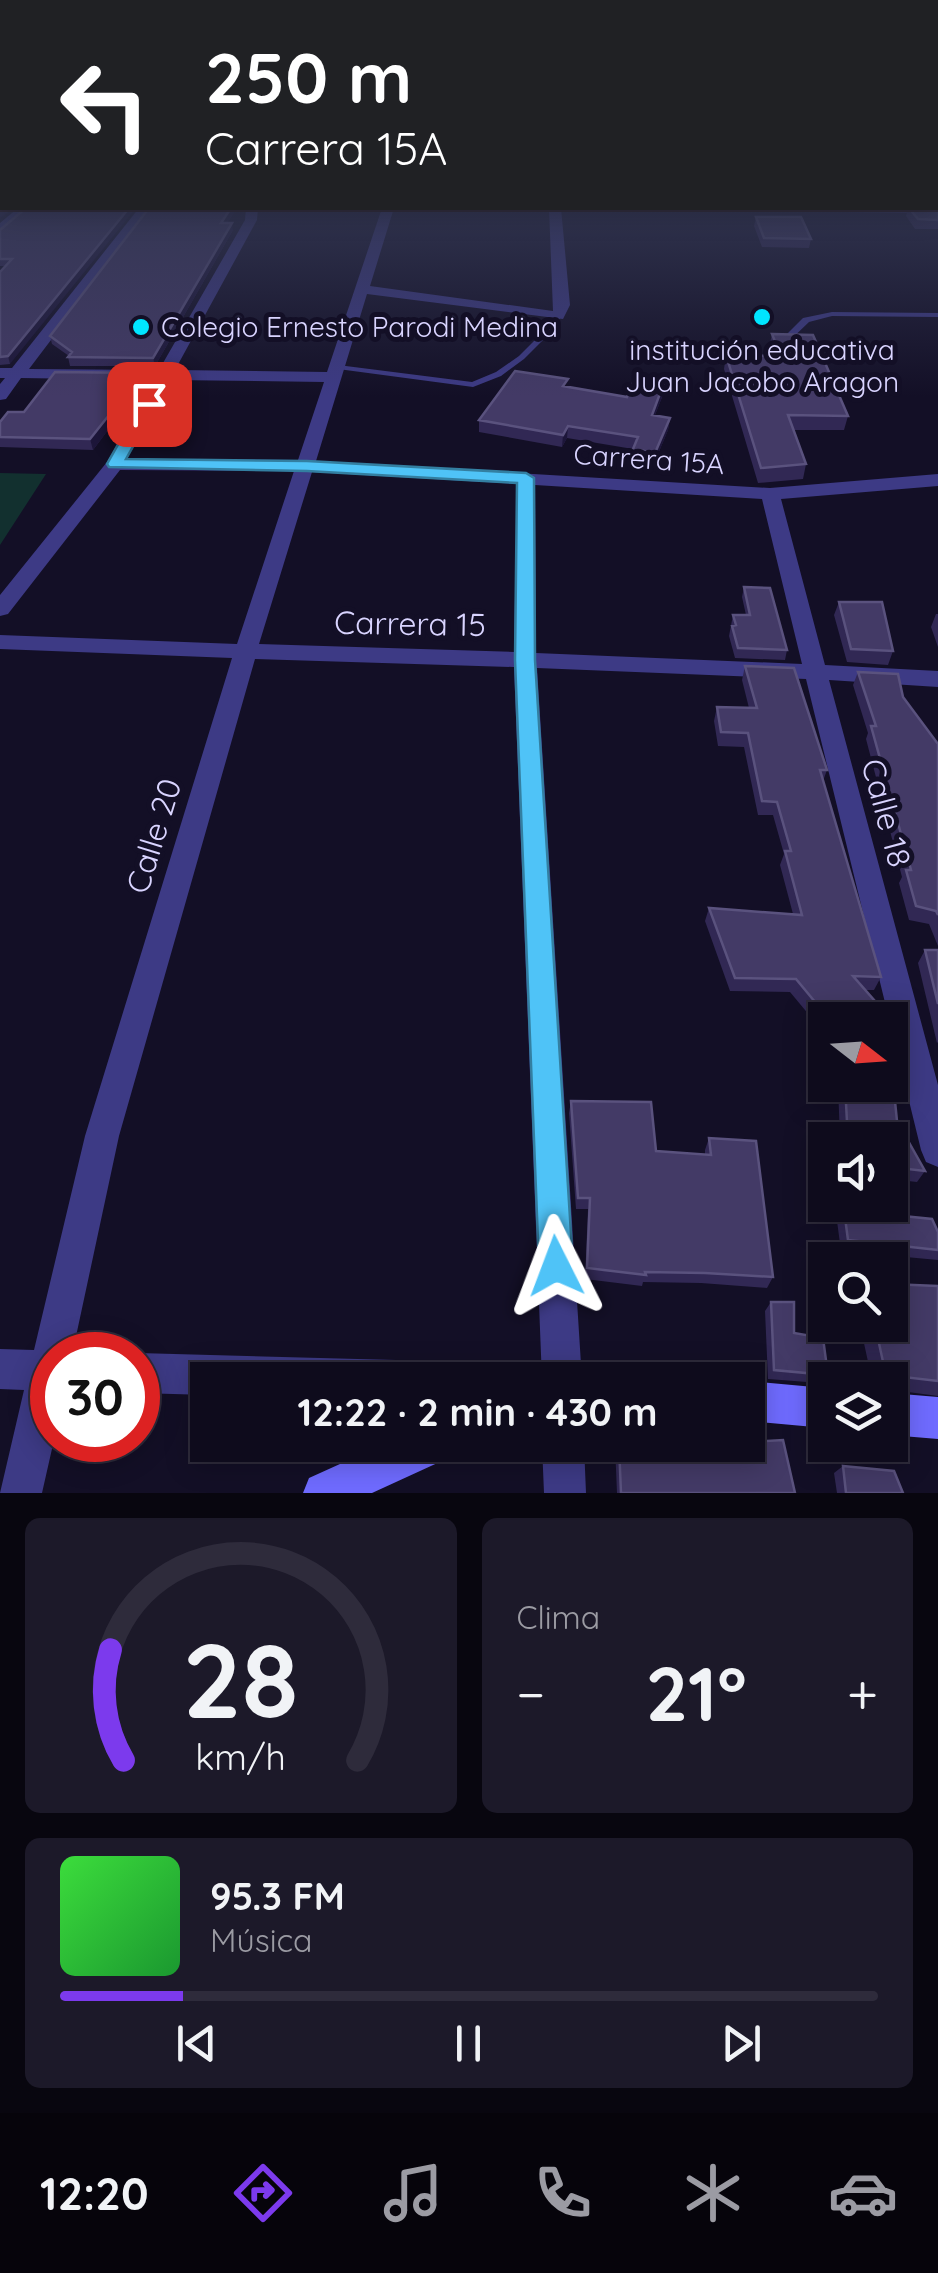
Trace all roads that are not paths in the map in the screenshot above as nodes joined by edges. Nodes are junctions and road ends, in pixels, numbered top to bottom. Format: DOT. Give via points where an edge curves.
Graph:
graph roads {
  1 [pos="107,258"];
  2 [pos="231,258"];
  3 [pos="373,258"];
  4 [pos="559,258"];
  5 [pos="363,289"];
  6 [pos="938,314"];
  7 [pos="558,316"];
  8 [pos="782,344"];
  9 [pos="337,372"];
  10 [pos="0,373"];
  11 [pos="20,373"];
  12 [pos="166,374"];
  13 [pos="0,395"];
  14 [pos="115,464"];
  15 [pos="307,466"];
  16 [pos="526,478"];
  17 [pos="938,480"];
  18 [pos="770,494"];
  19 [pos="0,609"];
  20 [pos="0,642"];
  21 [pos="246,653"];
  22 [pos="525,660"];
  23 [pos="812,669"];
  24 [pos="938,679"];
  25 [pos="938,1150"];
  26 [pos="59,1332"];
  27 [pos="561,1362"];
  28 [pos="0,1369"];
  29 [pos="30,1370"];
  30 [pos="160,1375"];
  31 [pos="190,1375"];
  32 [pos="765,1403"];
  33 [pos="808,1406"];
  34 [pos="908,1416"];
  35 [pos="938,1418"];
  36 [pos="30,1455"];
  37 [pos="392,1462"];
  38 [pos="564,1462"];
  39 [pos="21,1493"];
  40 [pos="324,1493"];
  41 [pos="565,1493"];
  1 -- 11 [label="street"];
  2 -- 12 [label="street"];
  3 -- 5 [label="street, Calle 20"];
  4 -- 7 [label="street"];
  5 -- 7 [label="street"];
  5 -- 9 [label="street, Calle 20"];
  6 -- 8 [label="lane" via="832,314 806,320"];
  7 -- 9 [label="lane" via="541,342 473,385"];
  9 -- 12 [label="street"];
  9 -- 15 [label="street, Calle 20"];
  10 -- 11 [label="street"];
  11 -- 12 [label="street"];
  11 -- 13 [label="street"];
  12 -- 14 [label="street"];
  14 -- 15 [label="street, Carrera 15A"];
  14 -- 19 [label="street"];
  15 -- 16 [label="street, Carrera 15A"];
  15 -- 21 [label="street, Calle 20"];
  16 -- 18 [label="street, Carrera 15A"];
  16 -- 22 [label="street"];
  17 -- 18 [label="street, Carrera 15A"];
  18 -- 23 [label="street, Calle 18"];
  20 -- 21 [label="street, Carrera 15"];
  21 -- 22 [label="street, Carrera 15"];
  21 -- 26 [label="street, Calle 20" via="102,1136"];
  22 -- 23 [label="street, Carrera 15"];
  22 -- 27 [label="street"];
  23 -- 24 [label="street, Carrera 15"];
  23 -- 25 [label="street, Calle 18"];
  28 -- 29 [label="street"];
  30 -- 31 [label="street"];
  32 -- 33 [label="street"];
  34 -- 35 [label="street"];
  36 -- 39 [label="street, Calle 20"];
  37 -- 40 [label="street"];
  38 -- 41 [label="street"];
}
